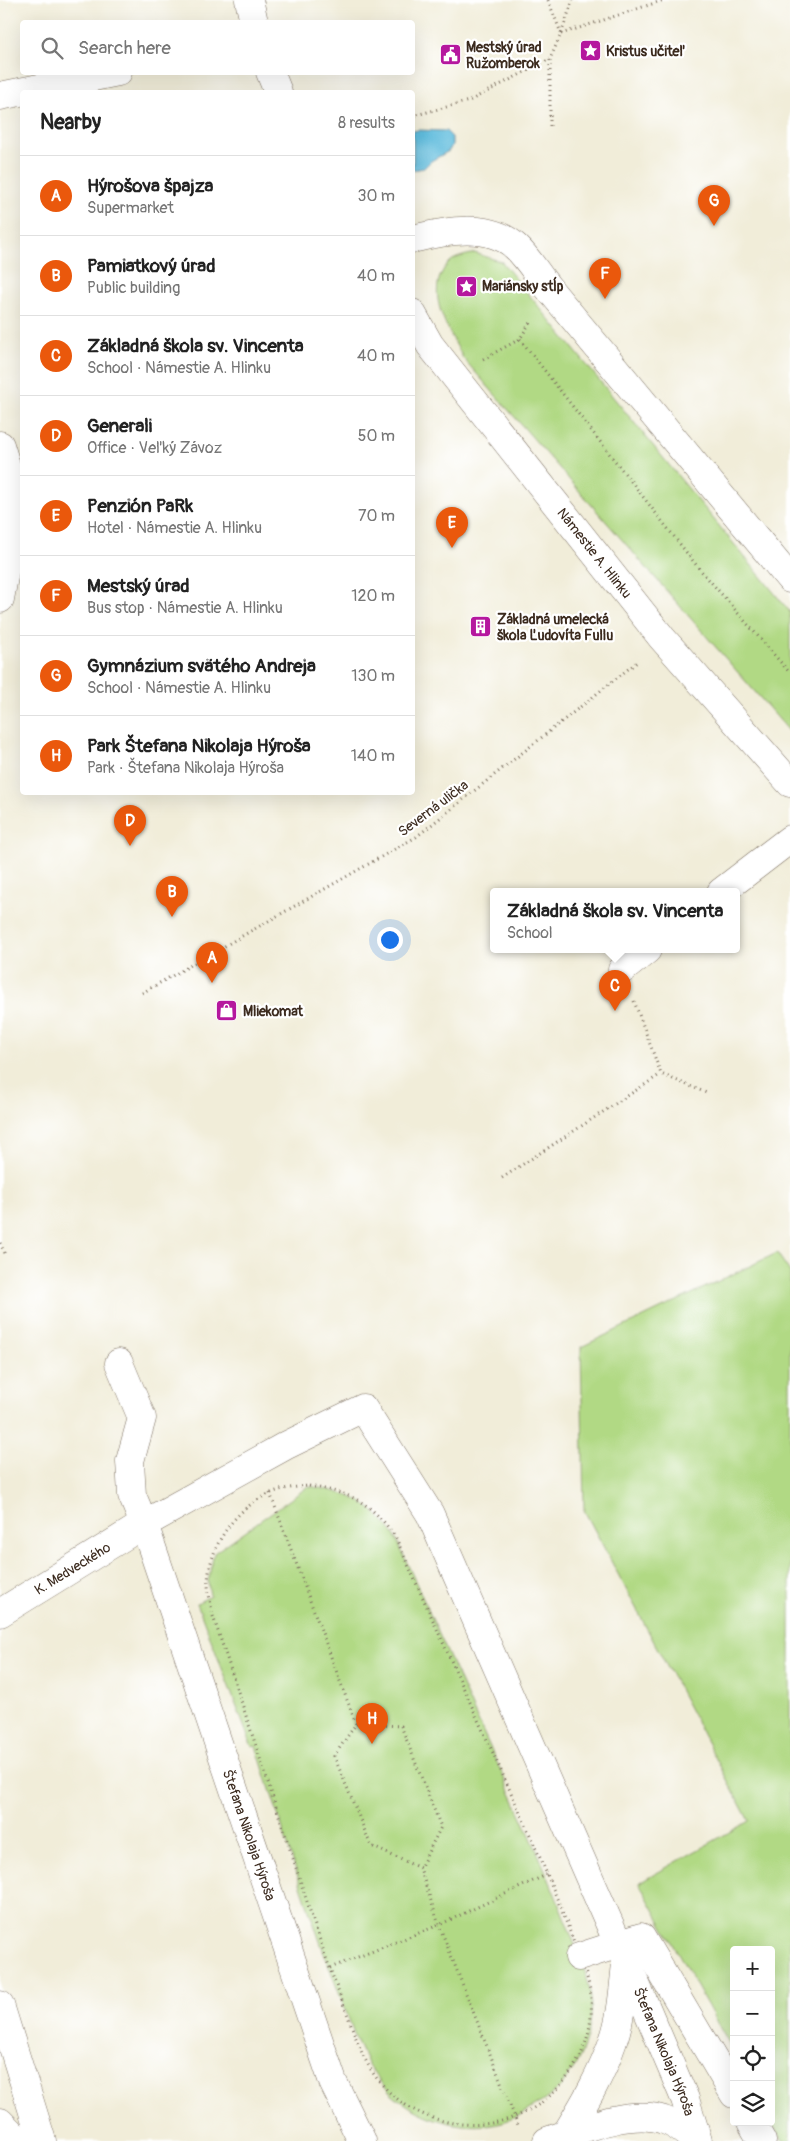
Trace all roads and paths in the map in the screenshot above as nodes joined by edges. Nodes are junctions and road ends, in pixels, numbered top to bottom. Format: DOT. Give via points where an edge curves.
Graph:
graph roads {
  1 [pos="249,0"];
  2 [pos="548,0"];
  3 [pos="573,0"];
  4 [pos="664,0"];
  5 [pos="254,20"];
  6 [pos="561,34"];
  7 [pos="550,59"];
  8 [pos="103,75"];
  9 [pos="271,75"];
  10 [pos="30,90"];
  11 [pos="277,90"];
  12 [pos="20,92"];
  13 [pos="0,96"];
  14 [pos="415,115"];
  15 [pos="550,126"];
  16 [pos="415,238"];
  17 [pos="415,318"];
  18 [pos="520,339"];
  19 [pos="0,445"];
  20 [pos="790,579"];
  21 [pos="0,599"];
  22 [pos="662,638"];
  23 [pos="790,673"];
  24 [pos="790,783"];
  25 [pos="790,839"];
  26 [pos="726,888"];
  27 [pos="643,953"];
  28 [pos="622,970"];
  29 [pos="142,994"];
  30 [pos="661,1074"];
  31 [pos="709,1094"];
  32 [pos="502,1178"];
  33 [pos="0,1243"];
  34 [pos="6,1256"];
  35 [pos="119,1363"];
  36 [pos="363,1408"];
  37 [pos="285,1446"];
  38 [pos="269,1493"];
  39 [pos="144,1524"];
  40 [pos="0,1613"];
  41 [pos="356,1724"];
  42 [pos="420,1868"];
  43 [pos="548,1874"];
  44 [pos="439,1925"];
  45 [pos="622,1954"];
  46 [pos="580,1957"];
  47 [pos="329,1968"];
  48 [pos="0,2005"];
  49 [pos="730,2087"];
  50 [pos="514,2118"];
  51 [pos="0,2122"];
  52 [pos="753,2126"];
  53 [pos="545,2136"];
  54 [pos="20,2141"];
  55 [pos="42,2141"];
  56 [pos="362,2141"];
  57 [pos="697,2141"];
  58 [pos="762,2141"];
  1 -- 5 [label="street"];
  2 -- 6 [label="path"];
  3 -- 6 [label="path"];
  4 -- 6 [label="path"];
  6 -- 7 [label="path"];
  7 -- 14 [label="path" via="469,101"];
  7 -- 15 [label="path"];
  8 -- 10 [label="street"];
  9 -- 11 [label="street"];
  12 -- 13 [label="street"];
  16 -- 20 [label="street" via="478,231 492,234 516,248"];
  17 -- 22 [label="street, Námestie A. Hlinku" via="430,345"];
  18 -- 23 [label="path" via="697,566"];
  19 -- 21 [label="street" via="8,471 14,522"];
  22 -- 24 [label="street, Námestie A. Hlinku"];
  22 -- 29 [label="path, Severná ulička" via="641,659 416,838"];
  25 -- 26 [label="street"];
  27 -- 28 [label="street"];
  28 -- 30 [label="path"];
  30 -- 31 [label="path"];
  30 -- 32 [label="path"];
  33 -- 34 [label="path"];
  35 -- 39 [label="street, Štefana Nikolaja Hýroša" via="142,1418 130,1462 132,1495"];
  36 -- 37 [label="street, K. Medveckého"];
  36 -- 45 [label="street, Štefana Nikolaja Hýroša" via="430,1514"];
  37 -- 38 [label="path"];
  37 -- 39 [label="street, K. Medveckého"];
  38 -- 41 [label="path"];
  38 -- 43 [label="path" via="309,1486 340,1491 363,1502 395,1536"];
  38 -- 47 [label="path" via="244,1509 223,1533 214,1553 208,1582 210,1598 212,1613"];
  39 -- 40 [label="street, K. Medveckého"];
  39 -- 56 [label="street, Štefana Nikolaja Hýroša" via="333,2082"];
  41 -- 42 [label="path" via="334,1756 371,1846"];
  41 -- 42 [label="path" via="401,1726 441,1827"];
  42 -- 44 [label="path"];
  43 -- 44 [label="path"];
  43 -- 46 [label="path"];
  44 -- 47 [label="path"];
  44 -- 50 [label="path"];
  45 -- 46 [label="street"];
  45 -- 49 [label="street" via="641,1937"];
  45 -- 53 [label="street, Štefana Nikolaja Hýroša" via="621,2005 614,2039 597,2081"];
  45 -- 57 [label="street, Štefana Nikolaja Hýroša" via="685,2100"];
  46 -- 50 [label="path" via="591,1997 590,2021 578,2062 546,2100"];
  47 -- 50 [label="path" via="365,2060 396,2099 424,2116 448,2123 487,2125"];
  48 -- 55 [label="street"];
  50 -- 53 [label="path"];
  51 -- 54 [label="street"];
  52 -- 58 [label="street"];
  53 -- 57 [label="street" via="624,2118 648,2116 677,2125"];
}
